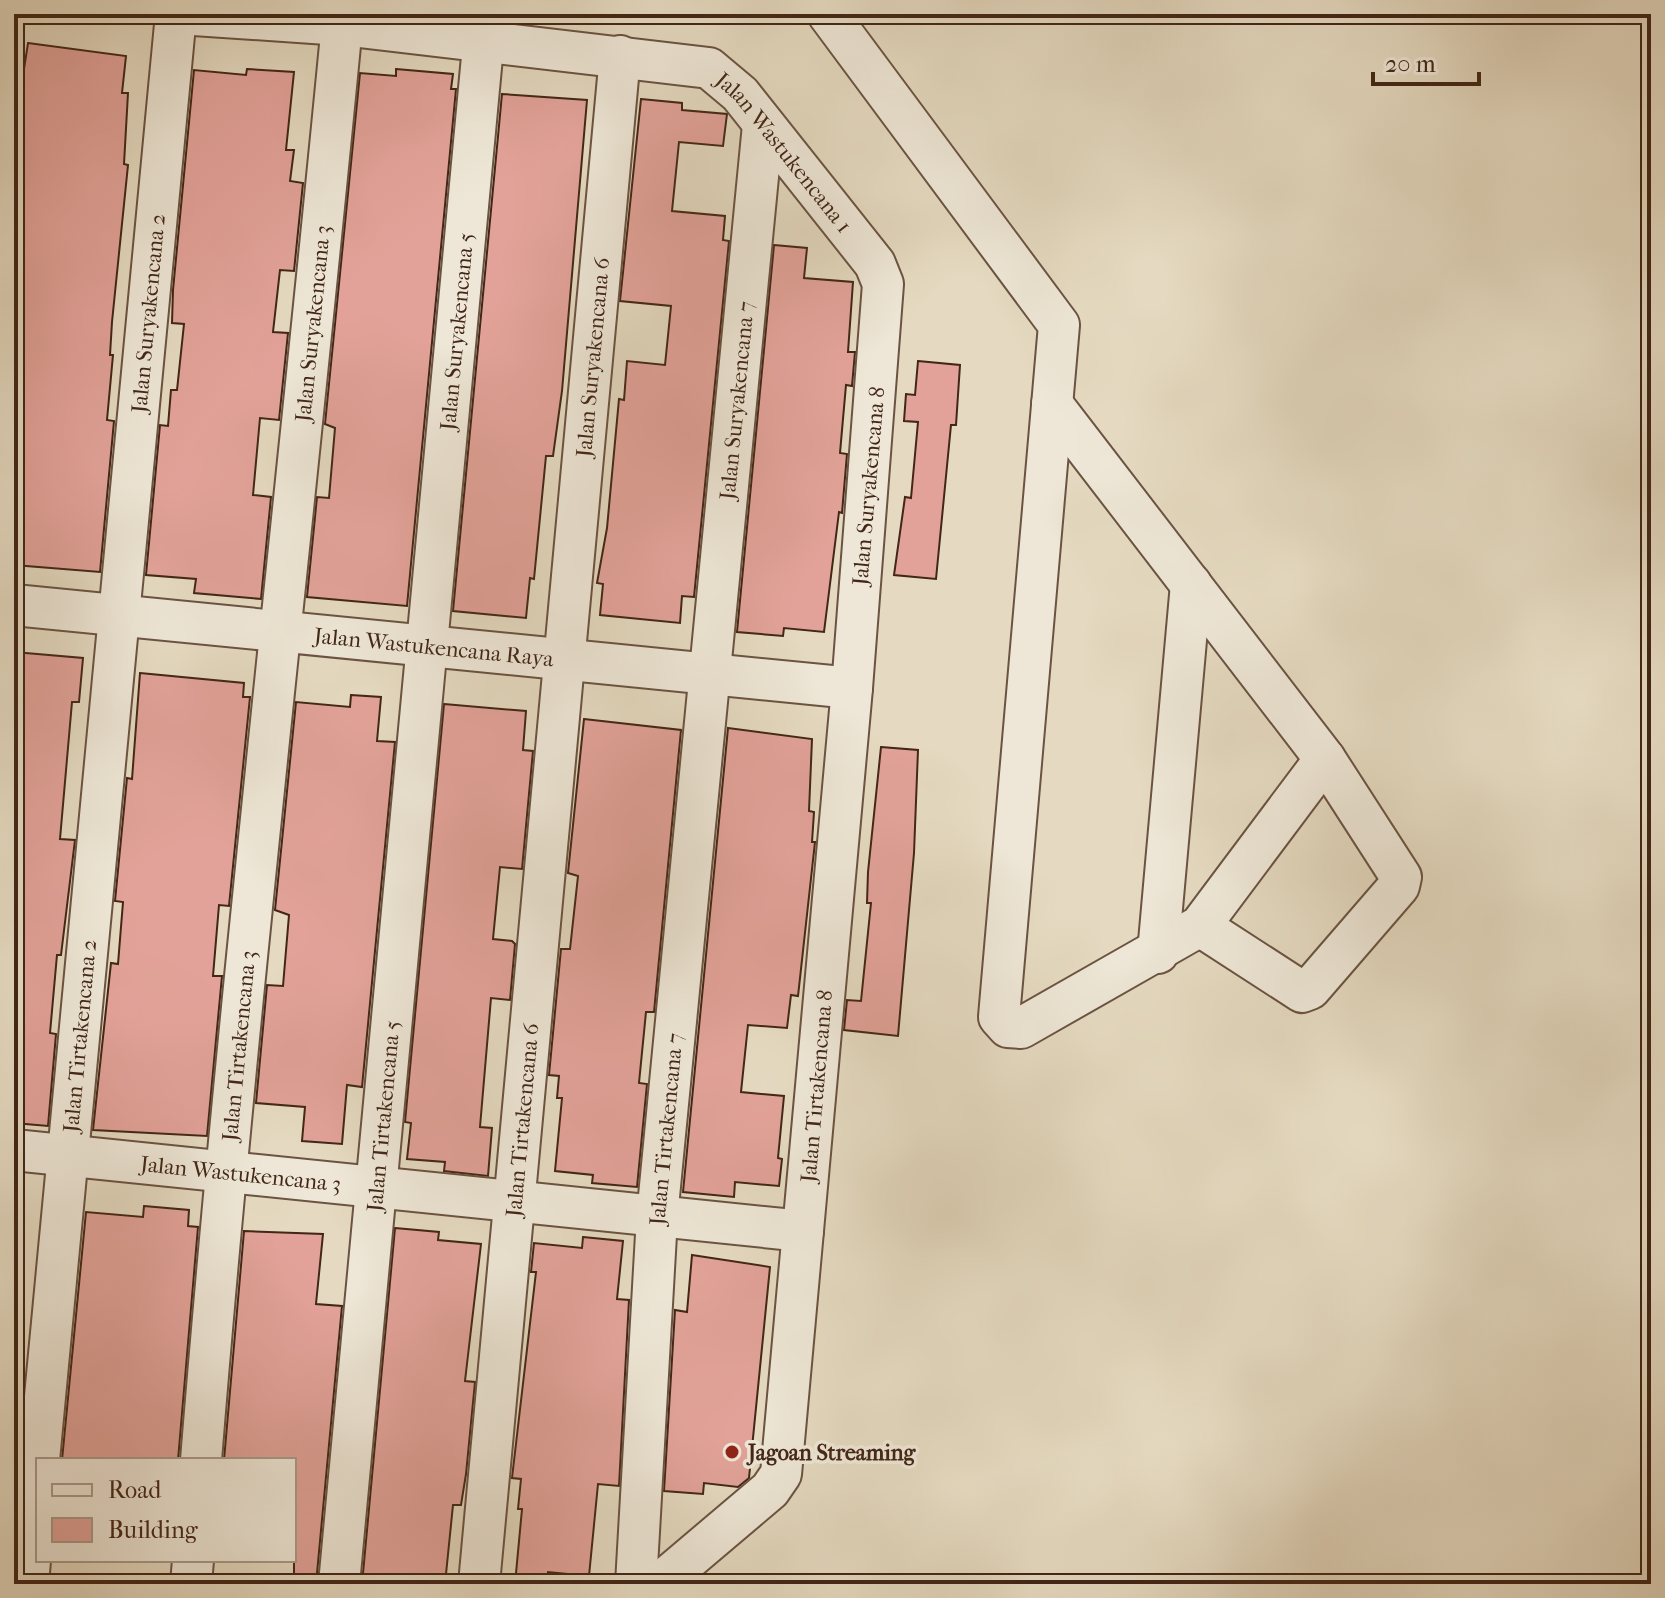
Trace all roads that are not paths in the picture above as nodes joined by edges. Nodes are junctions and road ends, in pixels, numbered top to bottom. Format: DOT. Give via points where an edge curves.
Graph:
graph roads {
  1 [pos="177,14"];
  2 [pos="828,14"];
  3 [pos="342,20"];
  4 [pos="485,28"];
  5 [pos="620,56"];
  6 [pos="763,125"];
  7 [pos="883,284"];
  8 [pos="1052,404"];
  9 [pos="1191,584"];
  10 [pos="14,605"];
  11 [pos="121,613"];
  12 [pos="283,632"];
  13 [pos="429,647"];
  14 [pos="566,657"];
  15 [pos="708,675"];
  16 [pos="852,688"];
  17 [pos="1325,759"];
  18 [pos="1200,926"];
  19 [pos="1158,953"];
  20 [pos="14,1150"];
  21 [pos="65,1155"];
  22 [pos="224,1172"];
  23 [pos="374,1187"];
  24 [pos="514,1202"];
  25 [pos="657,1217"];
  26 [pos="803,1231"];
  27 [pos="39,1458"];
  28 [pos="201,1458"];
  29 [pos="36,1490"];
  30 [pos="193,1562"];
  31 [pos="28,1584"];
  32 [pos="191,1584"];
  33 [pos="339,1584"];
  34 [pos="479,1584"];
  35 [pos="636,1584"];
  36 [pos="659,1584"];
  1 -- 3 [label="street, Jalan Wastukencana 1"];
  1 -- 11 [label="street, Jalan Suryakencana 2"];
  2 -- 8 [label="street" via="1059,325"];
  3 -- 4 [label="street, Jalan Wastukencana 1"];
  3 -- 12 [label="street, Jalan Suryakencana 3"];
  4 -- 5 [label="street, Jalan Wastukencana 1"];
  4 -- 13 [label="street, Jalan Suryakencana 5"];
  5 -- 6 [label="street, Jalan Wastukencana 1" via="709,68 727,80"];
  5 -- 14 [label="street, Jalan Suryakencana 6"];
  6 -- 7 [label="street, Jalan Wastukencana 1" via="875,264"];
  6 -- 15 [label="street, Jalan Suryakencana 7"];
  7 -- 16 [label="street, Jalan Suryakencana 8"];
  8 -- 9 [label="street"];
  8 -- 19 [label="street" via="999,1017 1008,1027 1021,1028"];
  9 -- 17 [label="street"];
  9 -- 19 [label="street"];
  10 -- 11 [label="street, Jalan Wastukencana Raya"];
  11 -- 12 [label="street, Jalan Wastukencana Raya"];
  11 -- 21 [label="street, Jalan Tirtakencana 2"];
  12 -- 13 [label="street, Jalan Wastukencana Raya"];
  12 -- 22 [label="street, Jalan Tirtakencana 3"];
  13 -- 14 [label="street, Jalan Wastukencana Raya"];
  13 -- 23 [label="street, Jalan Tirtakencana 5"];
  14 -- 15 [label="street, Jalan Wastukencana Raya"];
  14 -- 24 [label="street, Jalan Tirtakencana 6"];
  15 -- 16 [label="street, Jalan Wastukencana Raya"];
  15 -- 25 [label="street, Jalan Tirtakencana 7"];
  16 -- 26 [label="street, Jalan Tirtakencana 8"];
  17 -- 18 [label="street"];
  17 -- 18 [label="street" via="1399,870 1399,886 1302,992"];
  18 -- 19 [label="street"];
  20 -- 21 [label="street, Jalan Wastukencana 3"];
  21 -- 22 [label="street, Jalan Wastukencana 3"];
  21 -- 27 [label="street, Jalan Tirtakencana 2"];
  22 -- 23 [label="street, Jalan Wastukencana 3"];
  22 -- 28 [label="street, Jalan Tirtakencana 3"];
  23 -- 24 [label="street, Jalan Wastukencana 3"];
  23 -- 33 [label="street, Jalan Tirtakencana 5"];
  24 -- 25 [label="street, Jalan Wastukencana 3"];
  24 -- 34 [label="street, Jalan Tirtakencana 6"];
  25 -- 26 [label="street, Jalan Wastukencana 3"];
  25 -- 35 [label="street, Jalan Tirtakencana 7"];
  26 -- 36 [label="street, Jalan Tirtakencana 8" via="781,1474"];
  29 -- 31 [label="street"];
  30 -- 32 [label="street"];
}
